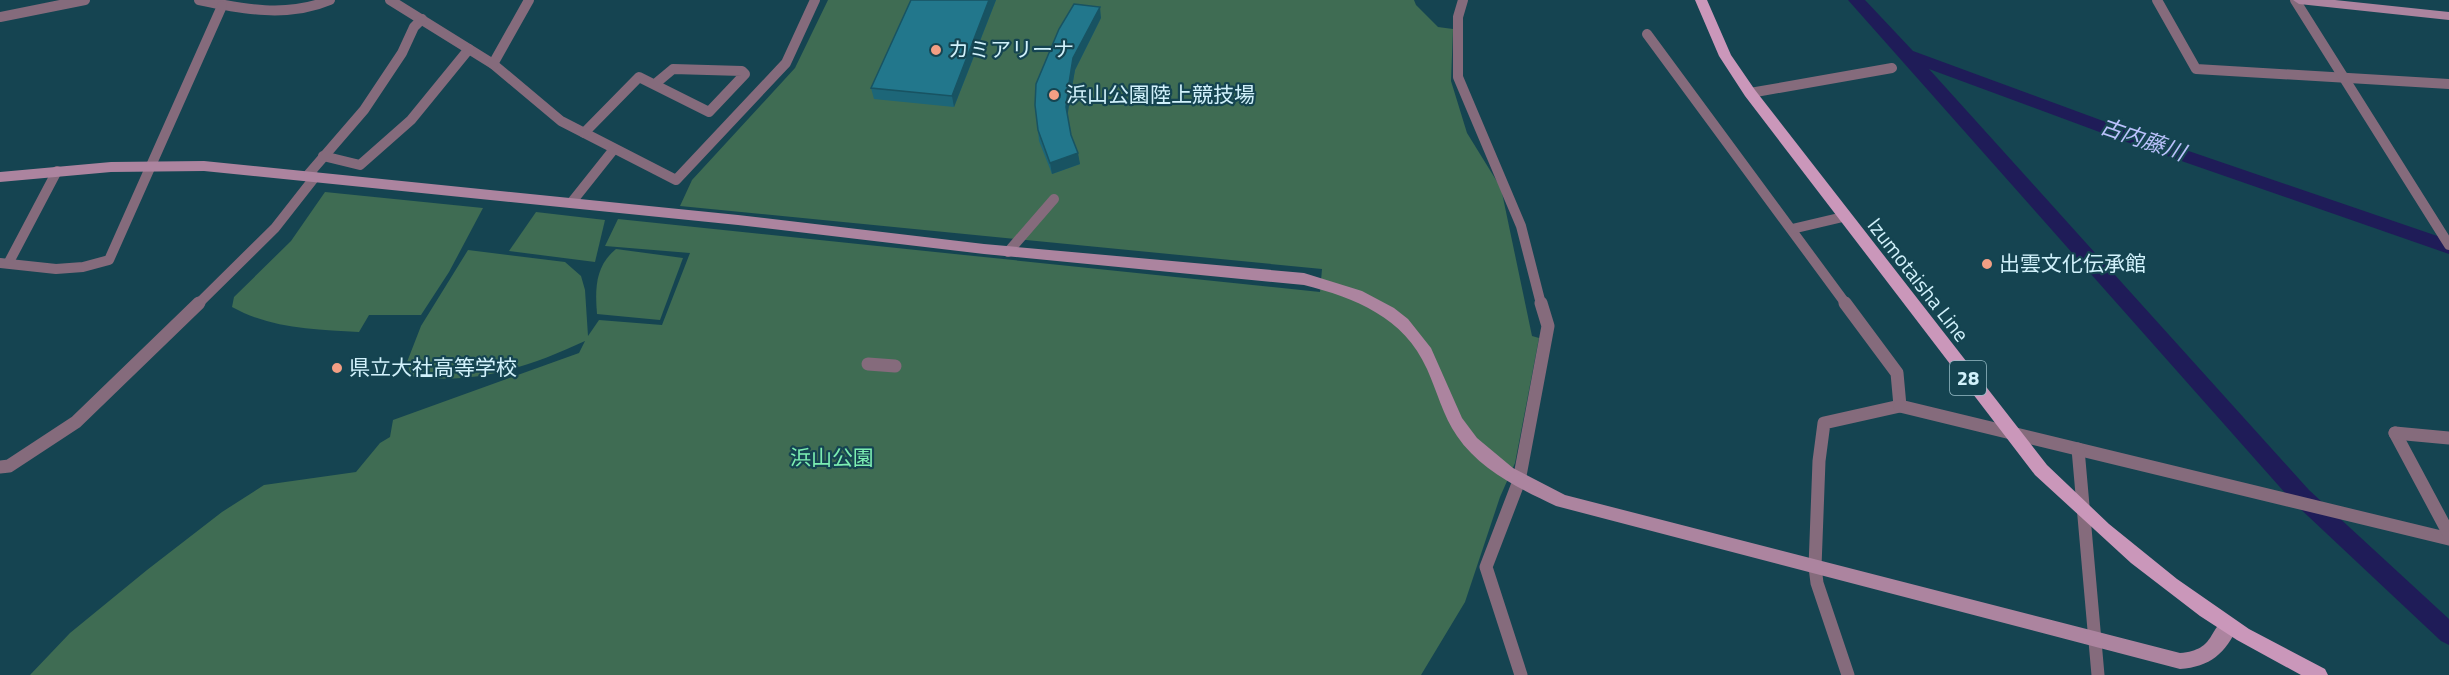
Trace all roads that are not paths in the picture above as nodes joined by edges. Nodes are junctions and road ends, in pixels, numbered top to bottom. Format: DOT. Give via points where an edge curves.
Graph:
graph roads {
  1 [pos="85,0"];
  2 [pos="199,0"];
  3 [pos="330,0"];
  4 [pos="390,0"];
  5 [pos="529,0"];
  6 [pos="815,0"];
  7 [pos="1463,0"];
  8 [pos="1701,0"];
  9 [pos="2157,0"];
  10 [pos="2297,0"];
  11 [pos="222,6"];
  12 [pos="2449,16"];
  13 [pos="0,17"];
  14 [pos="422,20"];
  15 [pos="1647,34"];
  16 [pos="470,49"];
  17 [pos="494,64"];
  18 [pos="1892,68"];
  19 [pos="2343,77"];
  20 [pos="655,84"];
  21 [pos="2449,84"];
  22 [pos="1750,93"];
  23 [pos="584,133"];
  24 [pos="614,149"];
  25 [pos="323,156"];
  26 [pos="152,165"];
  27 [pos="57,171"];
  28 [pos="311,176"];
  29 [pos="0,177"];
  30 [pos="1054,199"];
  31 [pos="571,203"];
  32 [pos="1843,217"];
  33 [pos="1792,229"];
  34 [pos="2448,243"];
  35 [pos="1008,252"];
  36 [pos="4,262"];
  37 [pos="868,364"];
  38 [pos="895,366"];
  39 [pos="1900,406"];
  40 [pos="2009,432"];
  41 [pos="2449,438"];
  42 [pos="2079,449"];
  43 [pos="0,467"];
  44 [pos="1519,481"];
  45 [pos="2083,513"];
  46 [pos="2449,534"];
  47 [pos="2449,539"];
  48 [pos="1815,567"];
  49 [pos="2229,626"];
  50 [pos="2095,640"];
  51 [pos="1521,675"];
  52 [pos="1848,675"];
  53 [pos="2098,675"];
  54 [pos="2319,675"];
  1 -- 13 [label="street"];
  2 -- 11 [label="street"];
  3 -- 11 [label="street" via="299,9"];
  4 -- 14 [label="street"];
  5 -- 17 [label="street"];
  6 -- 24 [label="street" via="786,63 680,178 671,179"];
  7 -- 44 [label="street" via="1458,17 1458,77 1521,226 1548,326"];
  8 -- 22 [label="main road, Izumotaisha Line / 28" via="1725,56"];
  9 -- 19 [label="street" via="2196,69"];
  10 -- 12 [label="street"];
  10 -- 19 [label="street"];
  11 -- 26 [label="street"];
  14 -- 16 [label="street"];
  14 -- 25 [label="street" via="364,110"];
  15 -- 33 [label="street"];
  16 -- 17 [label="street"];
  16 -- 25 [label="street" via="432,99 360,165"];
  17 -- 23 [label="street" via="561,121"];
  18 -- 22 [label="street"];
  19 -- 21 [label="street"];
  19 -- 34 [label="street"];
  20 -- 20 [label="street" via="709,112 745,74 673,69"];
  20 -- 23 [label="street" via="639,77"];
  22 -- 32 [label="main road, Izumotaisha Line / 28"];
  23 -- 24 [label="street"];
  24 -- 31 [label="street"];
  25 -- 28 [label="street"];
  26 -- 27 [label="street"];
  26 -- 28 [label="street"];
  26 -- 36 [label="street" via="109,260 60,268"];
  27 -- 29 [label="street"];
  27 -- 36 [label="street"];
  28 -- 31 [label="street"];
  28 -- 43 [label="street" via="275,228 76,422 9,466"];
  30 -- 35 [label="street"];
  31 -- 35 [label="street"];
  32 -- 33 [label="street"];
  32 -- 40 [label="main road, Izumotaisha Line / 28"];
  33 -- 39 [label="street" via="1897,373"];
  35 -- 44 [label="street" via="1304,279 1376,302 1409,328 1426,352 1463,431 1481,452"];
  37 -- 38 [label="street"];
  39 -- 40 [label="street"];
  39 -- 48 [label="street" via="1824,423"];
  40 -- 42 [label="street"];
  40 -- 45 [label="main road, Izumotaisha Line / 28"];
  41 -- 46 [label="street" via="2395,433"];
  42 -- 45 [label="street"];
  42 -- 47 [label="street"];
  44 -- 48 [label="street" via="1562,501"];
  44 -- 51 [label="street" via="1486,567"];
  45 -- 49 [label="main road, Izumotaisha Line / 28"];
  45 -- 50 [label="street"];
  48 -- 50 [label="street"];
  48 -- 52 [label="street"];
  49 -- 50 [label="street" via="2213,651 2200,660 2180,661"];
  49 -- 54 [label="main road, Izumotaisha Line / 28"];
  50 -- 53 [label="street"];
}
